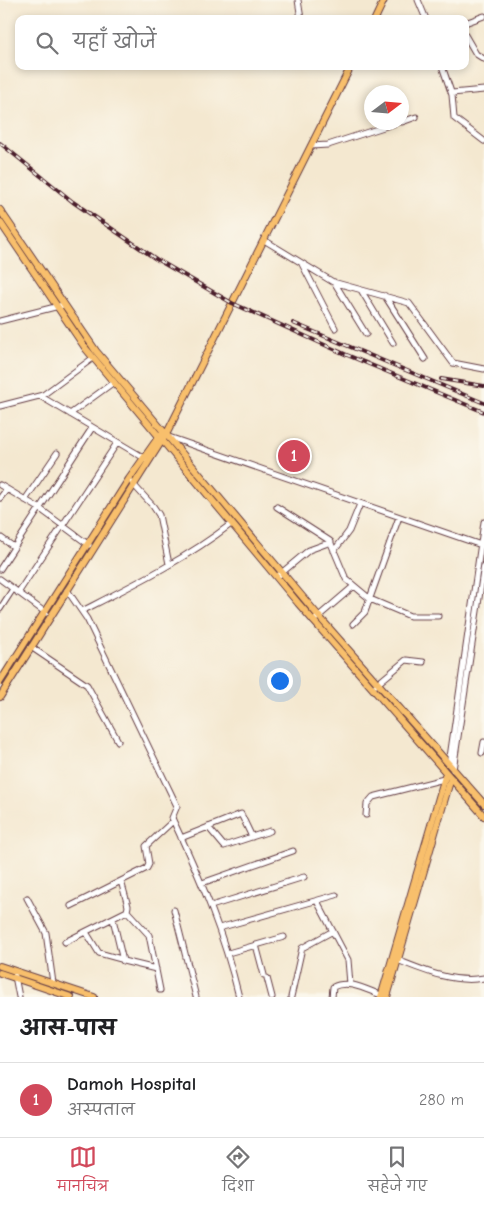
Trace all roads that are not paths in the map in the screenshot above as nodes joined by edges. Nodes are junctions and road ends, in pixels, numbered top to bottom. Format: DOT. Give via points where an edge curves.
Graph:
graph roads {
  1 [pos="298,0"];
  2 [pos="384,0"];
  3 [pos="418,0"];
  4 [pos="300,15"];
  5 [pos="377,15"];
  6 [pos="424,15"];
  7 [pos="484,16"];
  8 [pos="469,22"];
  9 [pos="469,42"];
  10 [pos="484,59"];
  11 [pos="349,70"];
  12 [pos="443,70"];
  13 [pos="484,90"];
  14 [pos="452,93"];
  15 [pos="416,117"];
  16 [pos="409,119"];
  17 [pos="375,130"];
  18 [pos="484,141"];
  19 [pos="311,146"];
  20 [pos="0,210"];
  21 [pos="0,222"];
  22 [pos="264,240"];
  23 [pos="301,263"];
  24 [pos="334,282"];
  25 [pos="360,290"];
  26 [pos="385,296"];
  27 [pos="60,306"];
  28 [pos="0,321"];
  29 [pos="335,328"];
  30 [pos="366,334"];
  31 [pos="393,343"];
  32 [pos="93,358"];
  33 [pos="425,359"];
  34 [pos="484,369"];
  35 [pos="114,382"];
  36 [pos="40,396"];
  37 [pos="0,406"];
  38 [pos="70,414"];
  39 [pos="92,428"];
  40 [pos="164,435"];
  41 [pos="117,443"];
  42 [pos="57,453"];
  43 [pos="146,459"];
  44 [pos="131,482"];
  45 [pos="0,485"];
  46 [pos="7,489"];
  47 [pos="0,498"];
  48 [pos="25,500"];
  49 [pos="360,504"];
  50 [pos="277,507"];
  51 [pos="39,508"];
  52 [pos="399,517"];
  53 [pos="484,522"];
  54 [pos="231,524"];
  55 [pos="63,525"];
  56 [pos="242,525"];
  57 [pos="236,530"];
  58 [pos="0,537"];
  59 [pos="330,542"];
  60 [pos="89,544"];
  61 [pos="482,545"];
  62 [pos="14,547"];
  63 [pos="334,551"];
  64 [pos="169,564"];
  65 [pos="484,565"];
  66 [pos="0,569"];
  67 [pos="484,569"];
  68 [pos="282,572"];
  69 [pos="276,577"];
  70 [pos="0,579"];
  71 [pos="354,586"];
  72 [pos="13,589"];
  73 [pos="67,590"];
  74 [pos="18,593"];
  75 [pos="370,599"];
  76 [pos="0,609"];
  77 [pos="82,611"];
  78 [pos="46,613"];
  79 [pos="474,614"];
  80 [pos="318,616"];
  81 [pos="438,616"];
  82 [pos="313,621"];
  83 [pos="353,624"];
  84 [pos="31,646"];
  85 [pos="423,662"];
  86 [pos="0,682"];
  87 [pos="378,684"];
  88 [pos="372,689"];
  89 [pos="0,697"];
  90 [pos="425,738"];
  91 [pos="118,741"];
  92 [pos="484,742"];
  93 [pos="419,744"];
  94 [pos="482,753"];
  95 [pos="451,767"];
  96 [pos="447,777"];
  97 [pos="484,804"];
  98 [pos="366,815"];
  99 [pos="484,816"];
  100 [pos="173,821"];
  101 [pos="208,827"];
  102 [pos="270,831"];
  103 [pos="181,838"];
  104 [pos="252,838"];
  105 [pos="293,851"];
  106 [pos="304,877"];
  107 [pos="121,880"];
  108 [pos="202,883"];
  109 [pos="336,896"];
  110 [pos="27,898"];
  111 [pos="317,901"];
  112 [pos="71,906"];
  113 [pos="211,906"];
  114 [pos="174,910"];
  115 [pos="127,911"];
  116 [pos="112,919"];
  117 [pos="219,928"];
  118 [pos="332,930"];
  119 [pos="86,932"];
  120 [pos="284,937"];
  121 [pos="64,942"];
  122 [pos="256,945"];
  123 [pos="228,953"];
  124 [pos="121,959"];
  125 [pos="395,959"];
  126 [pos="0,966"];
  127 [pos="156,970"];
  128 [pos="0,973"];
  129 [pos="16,974"];
  130 [pos="484,978"];
  131 [pos="53,983"];
  132 [pos="350,984"];
  133 [pos="160,990"];
  134 [pos="383,996"];
  135 [pos="19,997"];
  136 [pos="71,997"];
  137 [pos="94,997"];
  138 [pos="196,997"];
  139 [pos="239,997"];
  140 [pos="272,997"];
  141 [pos="291,997"];
  142 [pos="332,997"];
  1 -- 4 [label="street"];
  2 -- 5 [label="main road"];
  3 -- 6 [label="street"];
  7 -- 8 [label="street"];
  9 -- 10 [label="street" via="476,54"];
  11 -- 19 [label="main road"];
  12 -- 14 [label="street"];
  13 -- 14 [label="street"];
  14 -- 18 [label="street" via="454,118"];
  15 -- 16 [label="street"];
  17 -- 19 [label="street" via="328,145"];
  19 -- 22 [label="main road"];
  20 -- 27 [label="main road"];
  21 -- 27 [label="main road"];
  22 -- 23 [label="street"];
  22 -- 40 [label="main road"];
  23 -- 24 [label="street"];
  23 -- 29 [label="street"];
  24 -- 25 [label="street"];
  24 -- 30 [label="street"];
  25 -- 26 [label="street"];
  25 -- 31 [label="street"];
  26 -- 33 [label="street"];
  26 -- 34 [label="street" via="412,305 453,363"];
  27 -- 28 [label="street"];
  27 -- 32 [label="main road"];
  27 -- 40 [label="main road"];
  32 -- 35 [label="main road"];
  32 -- 36 [label="street"];
  35 -- 38 [label="street"];
  35 -- 40 [label="main road"];
  36 -- 37 [label="street"];
  36 -- 38 [label="street"];
  38 -- 39 [label="street"];
  39 -- 41 [label="street"];
  39 -- 51 [label="street"];
  40 -- 43 [label="main road"];
  40 -- 49 [label="street"];
  40 -- 54 [label="main road"];
  40 -- 56 [label="main road"];
  41 -- 43 [label="street"];
  41 -- 55 [label="street"];
  42 -- 48 [label="street"];
  43 -- 44 [label="main road"];
  44 -- 60 [label="main road"];
  44 -- 64 [label="street" via="158,515"];
  44 -- 73 [label="main road"];
  45 -- 46 [label="street"];
  46 -- 47 [label="street"];
  46 -- 48 [label="street"];
  48 -- 51 [label="street"];
  49 -- 52 [label="street"];
  49 -- 63 [label="street" via="349,531"];
  50 -- 59 [label="street"];
  51 -- 55 [label="street"];
  51 -- 62 [label="street"];
  52 -- 61 [label="street"];
  52 -- 75 [label="street"];
  53 -- 61 [label="street"];
  54 -- 57 [label="main road"];
  54 -- 64 [label="street" via="211,540"];
  55 -- 60 [label="street"];
  55 -- 74 [label="street"];
  56 -- 57 [label="main road"];
  56 -- 68 [label="main road"];
  57 -- 69 [label="main road"];
  58 -- 62 [label="street"];
  59 -- 63 [label="street"];
  59 -- 68 [label="street" via="309,550"];
  60 -- 78 [label="main road"];
  61 -- 79 [label="street"];
  62 -- 66 [label="street"];
  63 -- 71 [label="street" via="344,575"];
  64 -- 77 [label="street"];
  65 -- 67 [label="street"];
  67 -- 79 [label="street"];
  68 -- 69 [label="street"];
  68 -- 80 [label="main road"];
  69 -- 82 [label="main road"];
  70 -- 72 [label="street"];
  71 -- 75 [label="street"];
  71 -- 80 [label="street"];
  72 -- 74 [label="street"];
  72 -- 76 [label="street"];
  73 -- 77 [label="street"];
  73 -- 84 [label="main road"];
  74 -- 78 [label="street"];
  75 -- 81 [label="street" via="405,615"];
  75 -- 83 [label="street" via="363,616"];
  77 -- 100 [label="street" via="177,806"];
  78 -- 86 [label="main road"];
  79 -- 95 [label="street"];
  80 -- 82 [label="street"];
  80 -- 87 [label="main road"];
  82 -- 88 [label="main road"];
  84 -- 89 [label="main road"];
  84 -- 91 [label="street" via="88,685"];
  85 -- 87 [label="street" via="406,660"];
  87 -- 88 [label="street"];
  87 -- 90 [label="main road"];
  88 -- 93 [label="main road"];
  90 -- 93 [label="main road"];
  90 -- 95 [label="main road"];
  92 -- 94 [label="street"];
  93 -- 96 [label="main road"];
  95 -- 96 [label="main road"];
  95 -- 97 [label="main road"];
  96 -- 98 [label="street" via="374,797 367,804"];
  96 -- 99 [label="main road"];
  96 -- 125 [label="main road"];
  100 -- 103 [label="street"];
  100 -- 107 [label="street" via="146,846 149,866"];
  101 -- 103 [label="street"];
  101 -- 104 [label="street" via="224,846"];
  101 -- 104 [label="street" via="241,814"];
  102 -- 104 [label="street"];
  103 -- 108 [label="street"];
  105 -- 108 [label="street"];
  106 -- 113 [label="street"];
  107 -- 112 [label="street"];
  107 -- 115 [label="street"];
  108 -- 113 [label="street"];
  109 -- 111 [label="street"];
  110 -- 131 [label="street" via="46,933"];
  111 -- 117 [label="street"];
  111 -- 118 [label="street"];
  113 -- 117 [label="street"];
  114 -- 138 [label="street"];
  115 -- 116 [label="street"];
  115 -- 127 [label="street" via="148,933"];
  116 -- 119 [label="street"];
  116 -- 124 [label="street"];
  117 -- 123 [label="street"];
  118 -- 132 [label="street" via="350,964"];
  118 -- 141 [label="street" via="302,948"];
  119 -- 121 [label="street"];
  119 -- 124 [label="street" via="99,953"];
  120 -- 122 [label="street"];
  122 -- 123 [label="street"];
  122 -- 140 [label="street"];
  123 -- 139 [label="street"];
  124 -- 127 [label="street"];
  125 -- 130 [label="street" via="456,979"];
  125 -- 134 [label="main road"];
  126 -- 129 [label="main road"];
  127 -- 133 [label="street"];
  128 -- 129 [label="main road"];
  129 -- 131 [label="main road"];
  129 -- 135 [label="street"];
  129 -- 136 [label="main road"];
  131 -- 137 [label="main road"];
  132 -- 134 [label="street"];
  132 -- 142 [label="street" via="334,987"];
}
